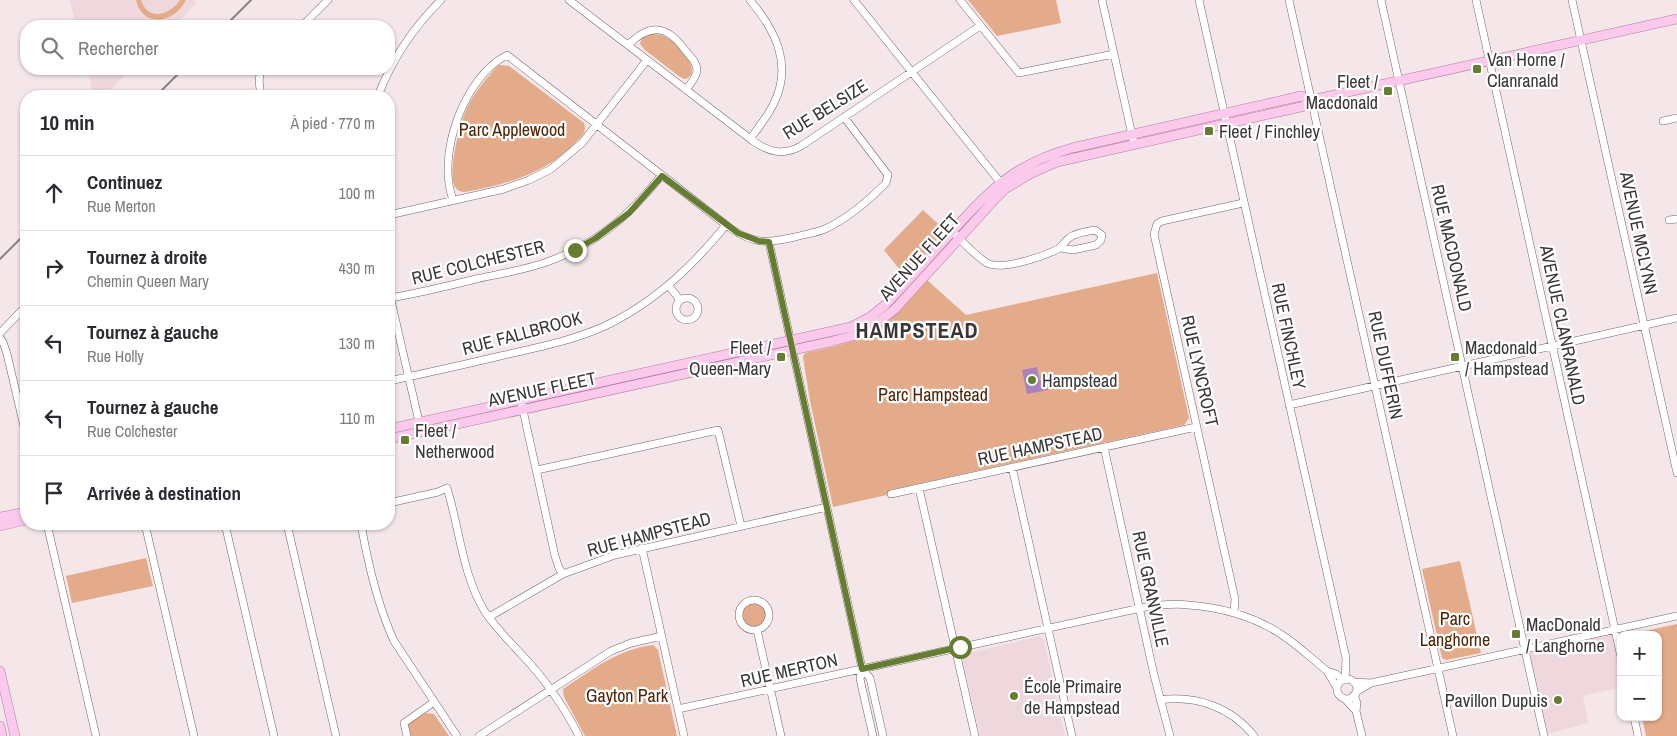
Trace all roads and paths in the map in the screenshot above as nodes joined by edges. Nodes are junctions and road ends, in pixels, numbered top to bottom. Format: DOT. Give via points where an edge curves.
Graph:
graph roads {
  1 [pos="328,0"];
  2 [pos="441,0"];
  3 [pos="569,0"];
  4 [pos="750,0"];
  5 [pos="854,0"];
  6 [pos="960,0"];
  7 [pos="1102,0"];
  8 [pos="1198,0"];
  9 [pos="1289,0"];
  10 [pos="1381,0"];
  11 [pos="1476,0"];
  12 [pos="1572,0"];
  13 [pos="1677,19"];
  14 [pos="308,20"];
  15 [pos="980,26"];
  16 [pos="1580,40"];
  17 [pos="628,45"];
  18 [pos="1114,54"];
  19 [pos="647,60"];
  20 [pos="1489,60"];
  21 [pos="395,62"];
  22 [pos="912,72"];
  23 [pos="259,75"];
  24 [pos="388,75"];
  25 [pos="1399,81"];
  26 [pos="260,90"];
  27 [pos="381,90"];
  28 [pos="686,90"];
  29 [pos="1312,100"];
  30 [pos="844,117"];
  31 [pos="1677,118"];
  32 [pos="1225,119"];
  33 [pos="1663,121"];
  34 [pos="596,125"];
  35 [pos="750,139"];
  36 [pos="1133,139"];
  37 [pos="662,176"];
  38 [pos="1002,186"];
  39 [pos="453,200"];
  40 [pos="1244,203"];
  41 [pos="395,213"];
  42 [pos="726,225"];
  43 [pos="955,234"];
  44 [pos="769,242"];
  45 [pos="1061,248"];
  46 [pos="668,285"];
  47 [pos="395,294"];
  48 [pos="680,300"];
  49 [pos="20,312"];
  50 [pos="395,318"];
  51 [pos="1677,318"];
  52 [pos="1645,325"];
  53 [pos="0,334"];
  54 [pos="0,338"];
  55 [pos="791,346"];
  56 [pos="1553,346"];
  57 [pos="1463,366"];
  58 [pos="408,377"];
  59 [pos="395,380"];
  60 [pos="1375,386"];
  61 [pos="522,405"];
  62 [pos="1289,405"];
  63 [pos="20,409"];
  64 [pos="420,427"];
  65 [pos="1196,427"];
  66 [pos="395,429"];
  67 [pos="395,437"];
  68 [pos="1104,447"];
  69 [pos="1012,467"];
  70 [pos="537,470"];
  71 [pos="1677,473"];
  72 [pos="919,488"];
  73 [pos="891,494"];
  74 [pos="395,502"];
  75 [pos="827,507"];
  76 [pos="20,513"];
  77 [pos="0,517"];
  78 [pos="20,521"];
  79 [pos="0,526"];
  80 [pos="741,526"];
  81 [pos="48,530"];
  82 [pos="145,530"];
  83 [pos="226,530"];
  84 [pos="288,530"];
  85 [pos="361,530"];
  86 [pos="642,548"];
  87 [pos="563,574"];
  88 [pos="1140,608"];
  89 [pos="1234,613"];
  90 [pos="1677,616"];
  91 [pos="489,617"];
  92 [pos="1047,628"];
  93 [pos="757,630"];
  94 [pos="1615,630"];
  95 [pos="662,636"];
  96 [pos="1617,639"];
  97 [pos="955,648"];
  98 [pos="1524,649"];
  99 [pos="862,669"];
  100 [pos="1438,669"];
  101 [pos="0,670"];
  102 [pos="1327,671"];
  103 [pos="1344,680"];
  104 [pos="1354,682"];
  105 [pos="1371,684"];
  106 [pos="1337,688"];
  107 [pos="550,689"];
  108 [pos="770,689"];
  109 [pos="1355,694"];
  110 [pos="1345,699"];
  111 [pos="1160,700"];
  112 [pos="434,702"];
  113 [pos="678,709"];
  114 [pos="1356,711"];
  115 [pos="1635,721"];
  116 [pos="0,726"];
  117 [pos="2,736"];
  118 [pos="15,736"];
  119 [pos="96,736"];
  120 [pos="194,736"];
  121 [pos="274,736"];
  122 [pos="336,736"];
  123 [pos="407,736"];
  124 [pos="457,736"];
  125 [pos="479,736"];
  126 [pos="579,736"];
  127 [pos="684,736"];
  128 [pos="781,736"];
  129 [pos="872,736"];
  130 [pos="883,736"];
  131 [pos="975,736"];
  132 [pos="1072,736"];
  133 [pos="1170,736"];
  134 [pos="1254,736"];
  135 [pos="1362,736"];
  136 [pos="1453,736"];
  137 [pos="1544,736"];
  138 [pos="1638,736"];
  1 -- 14 [label="street"];
  2 -- 21 [label="street" via="403,46"];
  3 -- 17 [label="street, RUE BELSIZE"];
  4 -- 35 [label="street" via="770,26 781,62 775,101"];
  5 -- 22 [label="street"];
  6 -- 15 [label="street"];
  7 -- 18 [label="street"];
  8 -- 32 [label="street, RUE FINCHLEY"];
  9 -- 29 [label="street, RUE DUFFERIN"];
  10 -- 25 [label="street, RUE MACDONALD"];
  11 -- 20 [label="street, AVENUE CLANRANALD"];
  12 -- 16 [label="street, AVENUE MCLYNN"];
  13 -- 16 [label="main road, AVENUE FLEET"];
  15 -- 18 [label="street" via="1019,73"];
  15 -- 22 [label="street, RUE BELSIZE"];
  16 -- 20 [label="main road, AVENUE FLEET"];
  16 -- 52 [label="street, AVENUE MCLYNN"];
  17 -- 19 [label="street, RUE BELSIZE"];
  17 -- 28 [label="street" via="644,31 657,30 670,35 682,45 697,68"];
  18 -- 36 [label="street"];
  19 -- 28 [label="street, RUE BELSIZE"];
  19 -- 34 [label="street"];
  20 -- 25 [label="main road, AVENUE FLEET"];
  20 -- 56 [label="street, AVENUE CLANRANALD"];
  22 -- 30 [label="street, RUE BELSIZE"];
  22 -- 38 [label="street"];
  23 -- 26 [label="street"];
  24 -- 27 [label="street"];
  25 -- 29 [label="main road, AVENUE FLEET"];
  25 -- 57 [label="street, RUE MACDONALD"];
  28 -- 35 [label="street, RUE BELSIZE"];
  29 -- 32 [label="main road, AVENUE FLEET" via="1305,106"];
  29 -- 60 [label="street, RUE DUFFERIN"];
  30 -- 35 [label="street, RUE BELSIZE" via="788,152 770,151"];
  30 -- 44 [label="street" via="888,175 886,183 832,226"];
  31 -- 33 [label="street"];
  32 -- 36 [label="main road, AVENUE FLEET"];
  32 -- 40 [label="street, RUE FINCHLEY"];
  34 -- 37 [label="street"];
  34 -- 39 [label="street" via="582,144 542,174 504,189"];
  34 -- 39 [label="street" via="507,56 499,59 470,92 454,131 449,180"];
  36 -- 38 [label="main road, AVENUE FLEET" via="1057,162"];
  37 -- 42 [label="street"];
  37 -- 47 [label="street, RUE COLCHESTER" via="629,213 575,250 533,266"];
  38 -- 43 [label="main road, AVENUE FLEET"];
  39 -- 41 [label="street"];
  40 -- 62 [label="street, RUE FINCHLEY"];
  40 -- 65 [label="street, RUE LYNCROFT" via="1162,221 1155,229"];
  42 -- 44 [label="street" via="745,236"];
  42 -- 46 [label="street, RUE FALLBROOK" via="707,249"];
  43 -- 45 [label="street" via="994,266 1042,256"];
  43 -- 55 [label="main road, AVENUE FLEET" via="895,308 875,325 856,335"];
  44 -- 55 [label="street"];
  45 -- 45 [label="street" via="1073,250 1096,245 1102,235 1091,230 1070,237"];
  46 -- 48 [label="street"];
  46 -- 58 [label="street, RUE FALLBROOK" via="615,321 571,339"];
  49 -- 53 [label="street"];
  50 -- 58 [label="street"];
  51 -- 52 [label="street"];
  52 -- 56 [label="street"];
  52 -- 71 [label="street, AVENUE MCLYNN"];
  54 -- 63 [label="street"];
  55 -- 61 [label="main road, AVENUE FLEET"];
  55 -- 75 [label="street"];
  56 -- 57 [label="street"];
  56 -- 94 [label="street, AVENUE CLANRANALD"];
  57 -- 60 [label="street"];
  57 -- 98 [label="street, RUE MACDONALD"];
  58 -- 59 [label="street, RUE FALLBROOK"];
  58 -- 64 [label="street"];
  60 -- 62 [label="street"];
  60 -- 100 [label="street, RUE DUFFERIN"];
  61 -- 64 [label="main road, AVENUE FLEET"];
  61 -- 70 [label="street"];
  62 -- 103 [label="street, RUE FINCHLEY" via="1346,658"];
  64 -- 66 [label="main road, AVENUE FLEET"];
  64 -- 67 [label="main road, AVENUE FLEET"];
  65 -- 68 [label="street, RUE HAMPSTEAD"];
  65 -- 89 [label="street, RUE LYNCROFT" via="1235,599"];
  68 -- 69 [label="street, RUE HAMPSTEAD"];
  68 -- 88 [label="street, RUE GRANVILLE"];
  69 -- 72 [label="street, RUE HAMPSTEAD"];
  69 -- 92 [label="street"];
  70 -- 80 [label="street" via="718,430"];
  70 -- 87 [label="street"];
  72 -- 73 [label="street, RUE HAMPSTEAD"];
  72 -- 97 [label="street"];
  74 -- 91 [label="street" via="447,488 467,569"];
  75 -- 80 [label="street, RUE HAMPSTEAD"];
  75 -- 99 [label="street"];
  76 -- 77 [label="main road"];
  78 -- 79 [label="main road"];
  80 -- 86 [label="street, RUE HAMPSTEAD"];
  81 -- 119 [label="street"];
  82 -- 120 [label="street"];
  83 -- 121 [label="street"];
  84 -- 122 [label="street"];
  85 -- 112 [label="street" via="383,616 394,641"];
  86 -- 87 [label="street, RUE HAMPSTEAD"];
  86 -- 95 [label="street"];
  87 -- 91 [label="street, RUE HAMPSTEAD"];
  88 -- 89 [label="street, RUE MERTON" via="1186,604"];
  88 -- 92 [label="street, RUE MERTON"];
  88 -- 111 [label="street, RUE GRANVILLE"];
  89 -- 102 [label="street, RUE MERTON" via="1279,632"];
  90 -- 94 [label="street"];
  91 -- 107 [label="street"];
  92 -- 97 [label="street, RUE MERTON"];
  92 -- 132 [label="street"];
  93 -- 93 [label="street" via="766,625 769,611 764,602 754,599 741,606 739,611 740,621 747,628"];
  93 -- 108 [label="street"];
  94 -- 96 [label="street, AVENUE CLANRANALD"];
  94 -- 98 [label="street"];
  95 -- 107 [label="street" via="610,651"];
  95 -- 113 [label="street"];
  97 -- 99 [label="street, RUE MERTON"];
  97 -- 131 [label="street"];
  98 -- 100 [label="street"];
  98 -- 137 [label="street, RUE MACDONALD"];
  99 -- 108 [label="street, RUE MERTON"];
  99 -- 129 [label="street" via="860,679"];
  99 -- 130 [label="street" via="870,678"];
  100 -- 105 [label="street"];
  100 -- 136 [label="street, RUE DUFFERIN"];
  101 -- 118 [label="main road"];
  102 -- 103 [label="street"];
  102 -- 106 [label="street"];
  103 -- 104 [label="street"];
  103 -- 106 [label="street"];
  104 -- 105 [label="street"];
  104 -- 109 [label="street"];
  105 -- 109 [label="street"];
  106 -- 110 [label="street"];
  107 -- 125 [label="street"];
  107 -- 126 [label="street"];
  108 -- 113 [label="street, RUE MERTON"];
  108 -- 128 [label="street"];
  109 -- 110 [label="street"];
  109 -- 114 [label="street"];
  110 -- 114 [label="street"];
  111 -- 133 [label="street, RUE GRANVILLE"];
  111 -- 134 [label="street" via="1192,699 1209,704 1235,718"];
  112 -- 123 [label="street" via="404,723"];
  112 -- 124 [label="street"];
  113 -- 127 [label="street"];
  114 -- 135 [label="street"];
  115 -- 138 [label="street"];
  116 -- 117 [label="main road"];
}
